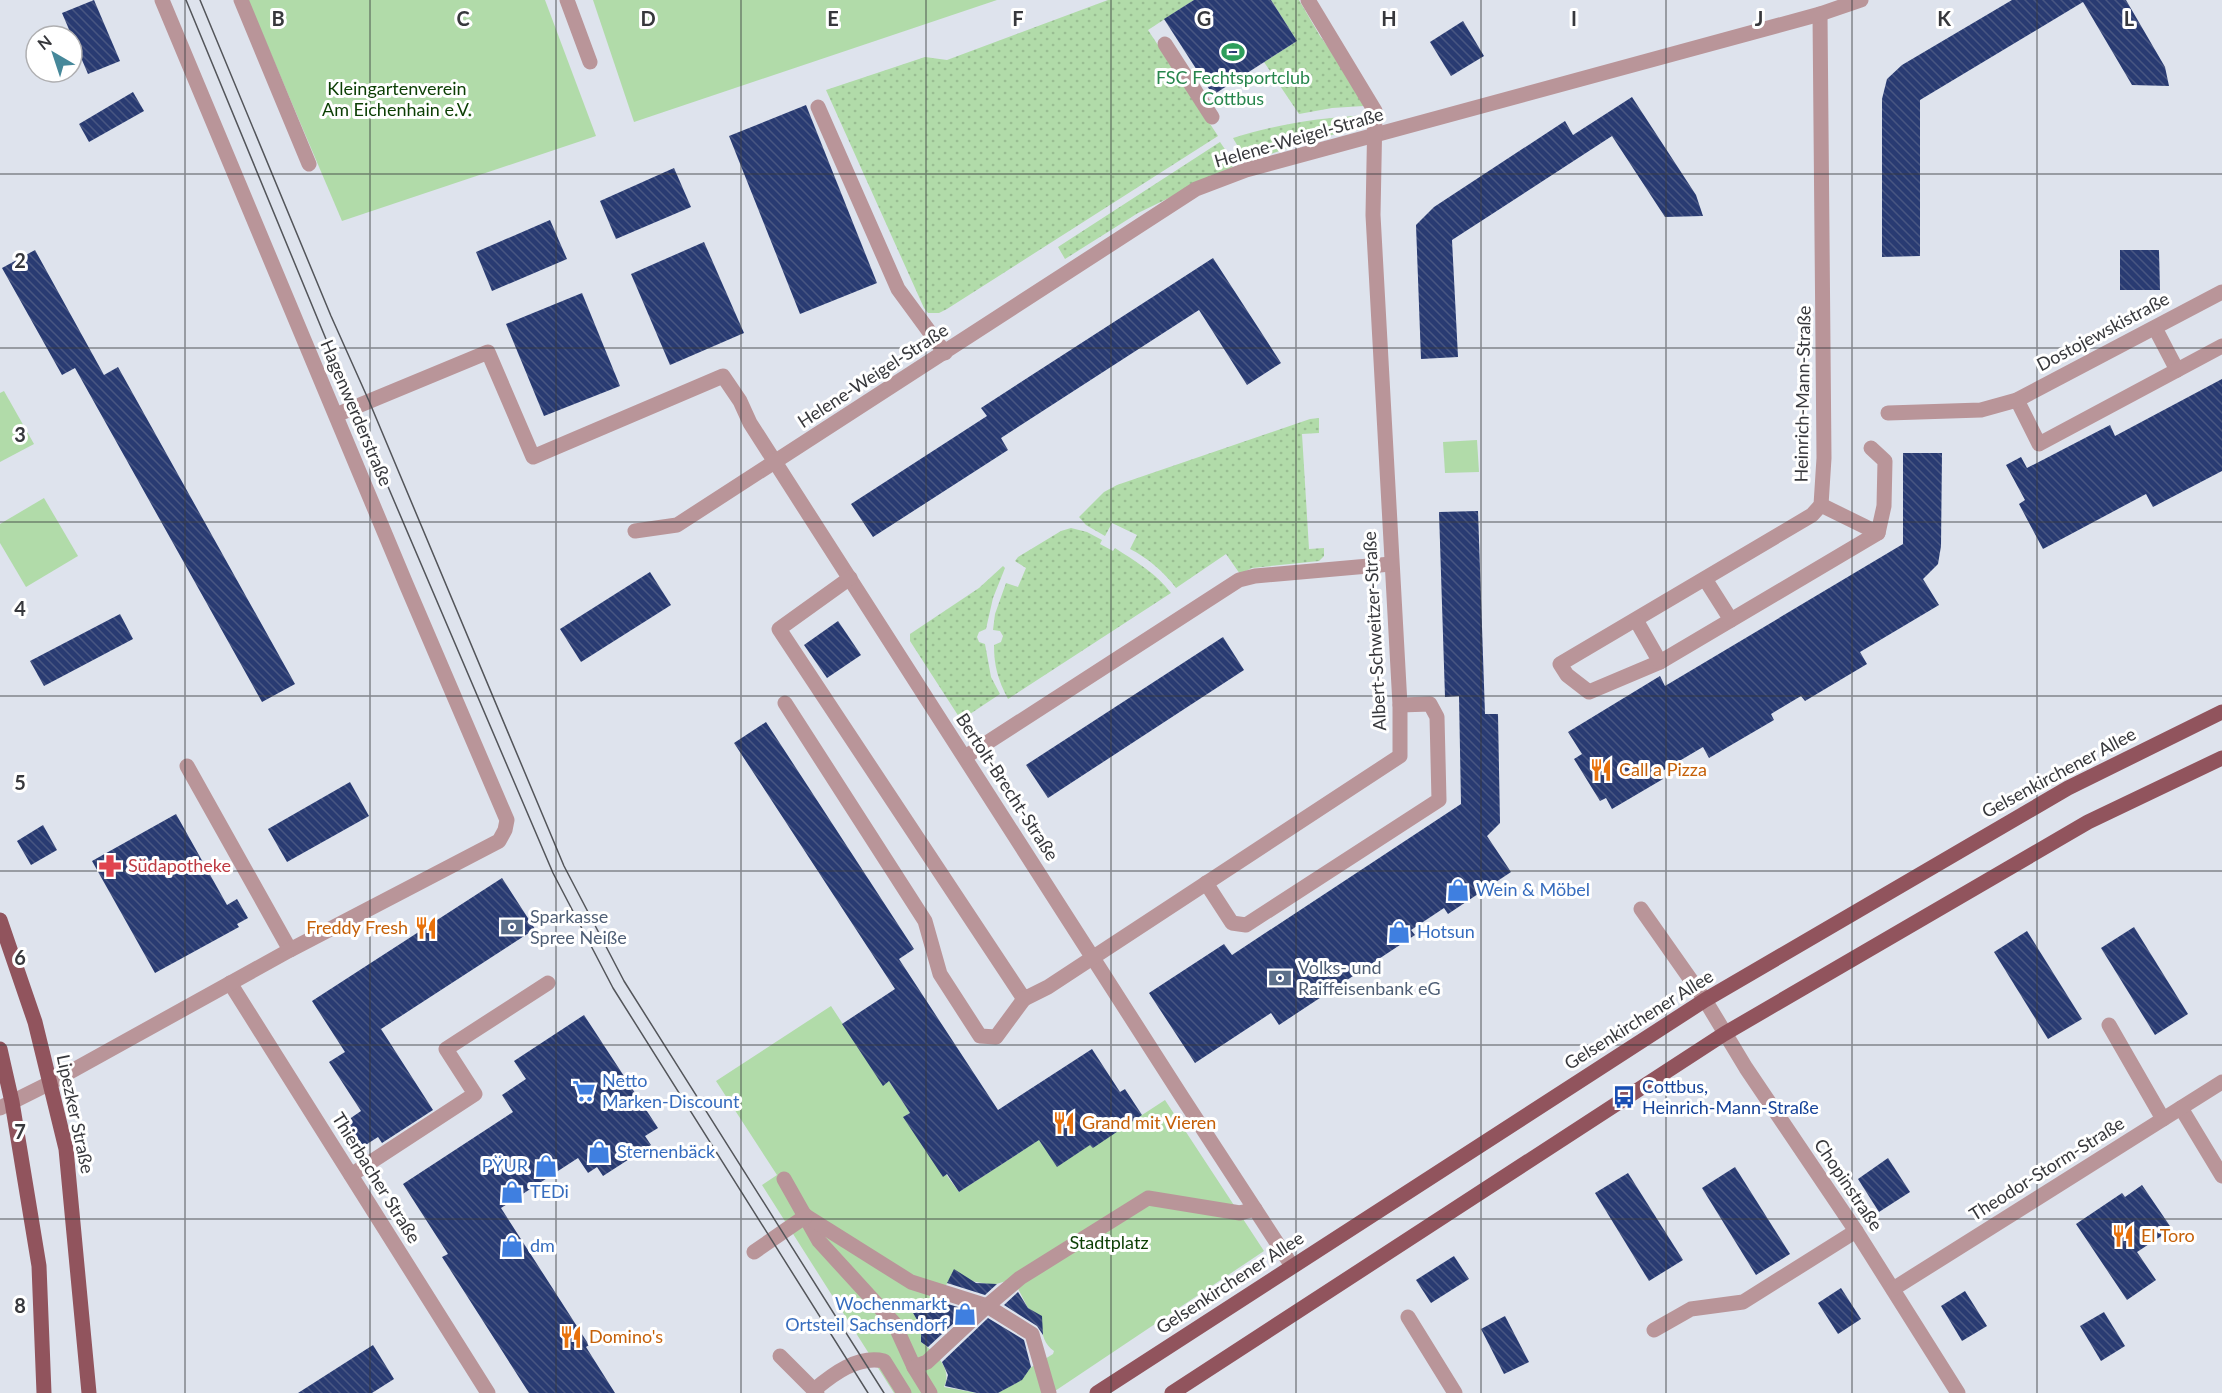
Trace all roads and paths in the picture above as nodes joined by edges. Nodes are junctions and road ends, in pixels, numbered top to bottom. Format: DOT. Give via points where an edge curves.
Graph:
graph roads {
  1 [pos="162,0"];
  2 [pos="241,0"];
  3 [pos="567,0"];
  4 [pos="1308,0"];
  5 [pos="1861,0"];
  6 [pos="1820,14"];
  7 [pos="1165,44"];
  8 [pos="590,62"];
  9 [pos="818,107"];
  10 [pos="1212,117"];
  11 [pos="1374,137"];
  12 [pos="309,164"];
  13 [pos="2222,292"];
  14 [pos="2155,327"];
  15 [pos="2222,346"];
  16 [pos="945,353"];
  17 [pos="2177,370"];
  18 [pos="2017,400"];
  19 [pos="1888,413"];
  20 [pos="336,415"];
  21 [pos="1871,448"];
  22 [pos="777,462"];
  23 [pos="1821,505"];
  24 [pos="635,531"];
  25 [pos="1878,533"];
  26 [pos="1391,564"];
  27 [pos="850,578"];
  28 [pos="1705,579"];
  29 [pos="1636,620"];
  30 [pos="1731,620"];
  31 [pos="1660,662"];
  32 [pos="785,703"];
  33 [pos="1400,705"];
  34 [pos="2222,712"];
  35 [pos="965,757"];
  36 [pos="2222,758"];
  37 [pos="187,766"];
  38 [pos="1206,883"];
  39 [pos="1641,909"];
  40 [pos="0,920"];
  41 [pos="290,950"];
  42 [pos="1092,957"];
  43 [pos="230,983"];
  44 [pos="548,983"];
  45 [pos="1024,999"];
  46 [pos="1705,1000"];
  47 [pos="2109,1025"];
  48 [pos="1724,1034"];
  49 [pos="0,1049"];
  50 [pos="2222,1082"];
  51 [pos="50,1083"];
  52 [pos="6,1105"];
  53 [pos="2181,1108"];
  54 [pos="2163,1119"];
  55 [pos="351,1175"];
  56 [pos="2222,1176"];
  57 [pos="784,1179"];
  58 [pos="1255,1209"];
  59 [pos="806,1216"];
  60 [pos="1856,1231"];
  61 [pos="754,1252"];
  62 [pos="1292,1266"];
  63 [pos="1893,1289"];
  64 [pos="987,1306"];
  65 [pos="1408,1317"];
  66 [pos="1654,1330"];
  67 [pos="780,1356"];
  68 [pos="914,1367"];
  69 [pos="815,1391"];
  70 [pos="1045,1391"];
  71 [pos="44,1393"];
  72 [pos="89,1393"];
  73 [pos="488,1393"];
  74 [pos="904,1393"];
  75 [pos="930,1393"];
  76 [pos="1096,1393"];
  77 [pos="1173,1393"];
  78 [pos="1455,1393"];
  79 [pos="1958,1393"];
  1 -- 20 [label="street, Hagenwerderstraße"];
  2 -- 12 [label="street"];
  3 -- 8 [label="street"];
  4 -- 11 [label="street, Albert-Schweitzer-Straße" via="1376,111"];
  5 -- 6 [label="street, Helene-Weigel-Straße"];
  6 -- 11 [label="street, Helene-Weigel-Straße"];
  6 -- 23 [label="street, Heinrich-Mann-Straße" via="1824,458"];
  7 -- 10 [label="street"];
  9 -- 16 [label="street" via="898,290"];
  11 -- 16 [label="street, Helene-Weigel-Straße" via="1246,170 1196,189"];
  11 -- 26 [label="street, Albert-Schweitzer-Straße" via="1373,215"];
  13 -- 14 [label="street, Dostojewskistraße"];
  14 -- 17 [label="street"];
  14 -- 18 [label="street, Dostojewskistraße"];
  15 -- 17 [label="street"];
  16 -- 22 [label="street, Helene-Weigel-Straße"];
  17 -- 18 [label="street" via="2039,444"];
  18 -- 19 [label="street, Dostojewskistraße" via="1959,412"];
  20 -- 22 [label="street, Bertolt-Brecht-Straße" via="488,352 533,457 723,376"];
  20 -- 41 [label="street, Hagenwerderstraße" via="507,820 499,841"];
  21 -- 25 [label="street" via="1885,461 1884,506"];
  22 -- 24 [label="street" via="677,525"];
  22 -- 27 [label="street, Bertolt-Brecht-Straße"];
  23 -- 25 [label="street"];
  23 -- 28 [label="street, Heinrich-Mann-Straße" via="1812,515"];
  25 -- 30 [label="street"];
  26 -- 33 [label="street, Albert-Schweitzer-Straße"];
  26 -- 35 [label="street" via="1239,580"];
  27 -- 35 [label="street, Bertolt-Brecht-Straße"];
  27 -- 45 [label="street" via="779,629"];
  28 -- 29 [label="street, Heinrich-Mann-Straße"];
  28 -- 30 [label="street"];
  29 -- 31 [label="street"];
  29 -- 31 [label="street, Heinrich-Mann-Straße" via="1560,664 1567,675 1589,692"];
  30 -- 31 [label="street"];
  32 -- 45 [label="street" via="925,921 940,974 980,1036 996,1037"];
  33 -- 38 [label="street, Albert-Schweitzer-Straße" via="1400,756"];
  33 -- 38 [label="street" via="1430,704 1437,717 1439,800 1246,925 1232,923"];
  34 -- 46 [label="main road, Gelsenkirchener Allee" via="2068,788"];
  35 -- 42 [label="street, Bertolt-Brecht-Straße"];
  36 -- 48 [label="main road" via="2088,822"];
  37 -- 41 [label="street"];
  38 -- 42 [label="street, Albert-Schweitzer-Straße"];
  39 -- 46 [label="street, Chopinstraße"];
  40 -- 51 [label="main road, Lipezker Straße" via="35,1022"];
  41 -- 43 [label="street"];
  42 -- 45 [label="street, Albert-Schweitzer-Straße"];
  42 -- 58 [label="street, Bertolt-Brecht-Straße"];
  43 -- 51 [label="street"];
  43 -- 55 [label="street, Thierbacher Straße"];
  44 -- 55 [label="street" via="446,1049 475,1094"];
  46 -- 48 [label="street, Chopinstraße"];
  46 -- 62 [label="main road, Gelsenkirchener Allee"];
  47 -- 54 [label="street"];
  48 -- 60 [label="street, Chopinstraße"];
  48 -- 77 [label="main road"];
  49 -- 52 [label="main road"];
  50 -- 53 [label="street, Theodor-Storm-Straße"];
  51 -- 52 [label="street"];
  51 -- 72 [label="main road, Lipezker Straße" via="66,1149"];
  52 -- 71 [label="main road" via="39,1266"];
  53 -- 54 [label="street, Theodor-Storm-Straße"];
  53 -- 56 [label="street"];
  54 -- 63 [label="street, Theodor-Storm-Straße"];
  55 -- 73 [label="street, Thierbacher Straße"];
  57 -- 59 [label="street"];
  58 -- 62 [label="street, Bertolt-Brecht-Straße"];
  58 -- 64 [label="street" via="1240,1213 1148,1198 1020,1278"];
  59 -- 61 [label="street"];
  59 -- 64 [label="street" via="910,1282"];
  59 -- 68 [label="street" via="819,1241 894,1323"];
  60 -- 63 [label="street, Chopinstraße"];
  60 -- 66 [label="street" via="1743,1302 1691,1309"];
  62 -- 76 [label="main road, Gelsenkirchener Allee"];
  63 -- 79 [label="street, Chopinstraße"];
  64 -- 68 [label="street" via="927,1362"];
  64 -- 70 [label="street" via="1032,1334"];
  65 -- 78 [label="street"];
  67 -- 69 [label="street"];
  68 -- 75 [label="street"];
  69 -- 74 [label="street" via="833,1375 862,1360 875,1359 884,1360"];
}
